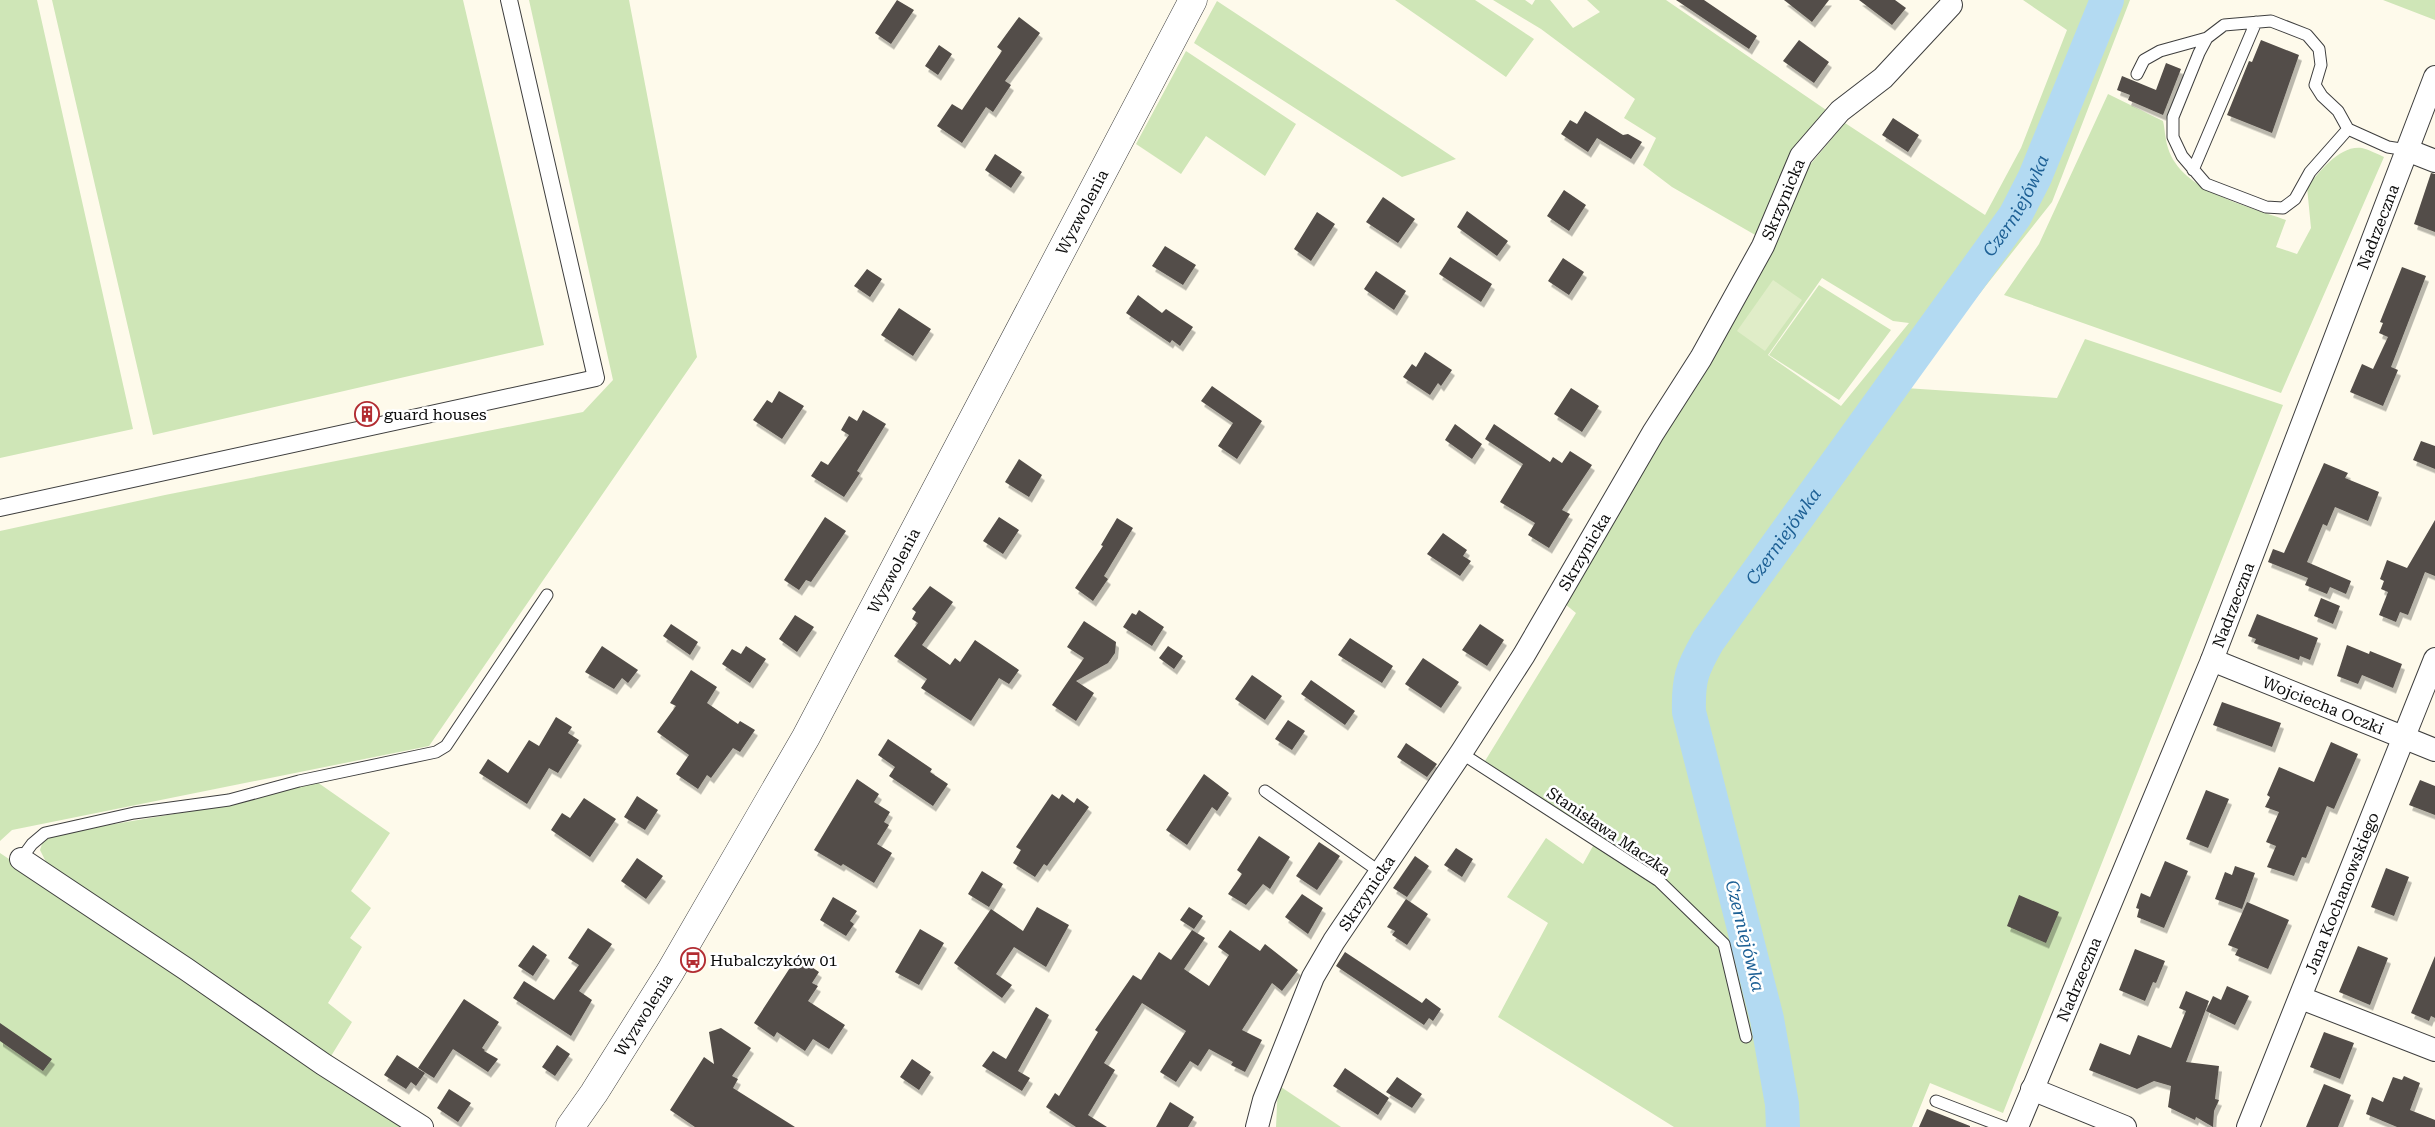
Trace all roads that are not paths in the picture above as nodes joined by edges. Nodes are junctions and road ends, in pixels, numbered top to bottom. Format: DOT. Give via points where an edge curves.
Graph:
graph roads {
  1 [pos="510,0"];
  2 [pos="1192,0"];
  3 [pos="1951,5"];
  4 [pos="2256,22"];
  5 [pos="2208,38"];
  6 [pos="2137,74"];
  7 [pos="2435,77"];
  8 [pos="2348,129"];
  9 [pos="2407,150"];
  10 [pos="2435,161"];
  11 [pos="2193,170"];
  12 [pos="0,508"];
  13 [pos="547,595"];
  14 [pos="2435,659"];
  15 [pos="2212,660"];
  16 [pos="2404,737"];
  17 [pos="2435,750"];
  18 [pos="1461,754"];
  19 [pos="1265,792"];
  20 [pos="21,859"];
  21 [pos="1380,872"];
  22 [pos="2301,998"];
  23 [pos="1746,1037"];
  24 [pos="2435,1050"];
  25 [pos="2032,1089"];
  26 [pos="1936,1101"];
  27 [pos="422,1127"];
  28 [pos="570,1127"];
  29 [pos="1257,1127"];
  30 [pos="2004,1127"];
  31 [pos="2017,1127"];
  32 [pos="2125,1127"];
  33 [pos="2248,1127"];
  1 -- 12 [label="street" via="596,378"];
  2 -- 28 [label="street, Wyzwolenia" via="806,737 670,972"];
  3 -- 18 [label="street, Skrzynicka" via="1883,78 1840,111 1801,156 1763,246 1701,358 1653,433 1524,655"];
  4 -- 5 [label="lane" via="2224,25"];
  4 -- 8 [label="lane" via="2271,21 2307,34 2320,49 2321,65 2315,85 2338,111"];
  4 -- 11 [label="lane"];
  5 -- 6 [label="lane" via="2160,51 2144,60"];
  5 -- 11 [label="lane" via="2173,117 2173,137"];
  7 -- 9 [label="street, Nadrzeczna"];
  8 -- 9 [label="lane" via="2388,147"];
  8 -- 11 [label="lane" via="2310,172 2295,199 2283,208 2266,207 2206,184"];
  9 -- 10 [label="street"];
  9 -- 15 [label="street, Nadrzeczna"];
  13 -- 20 [label="lane" via="446,746 436,752 299,781 228,800 134,813 45,834"];
  14 -- 16 [label="street, Jana Kochanowskiego"];
  15 -- 16 [label="street, Wojciecha Oczki"];
  15 -- 25 [label="street, Nadrzeczna"];
  16 -- 17 [label="street, Wojciecha Oczki"];
  16 -- 22 [label="street, Jana Kochanowskiego"];
  18 -- 21 [label="street, Skrzynicka"];
  18 -- 23 [label="lane, Stanisława Maczka" via="1659,881 1724,944"];
  19 -- 21 [label="lane"];
  20 -- 27 [label="street" via="323,1064"];
  21 -- 29 [label="street, Skrzynicka" via="1313,977 1264,1100"];
  22 -- 24 [label="street"];
  22 -- 33 [label="street, Jana Kochanowskiego"];
  25 -- 31 [label="street, Nadrzeczna"];
  25 -- 32 [label="street"];
  26 -- 30 [label="lane"];
}
